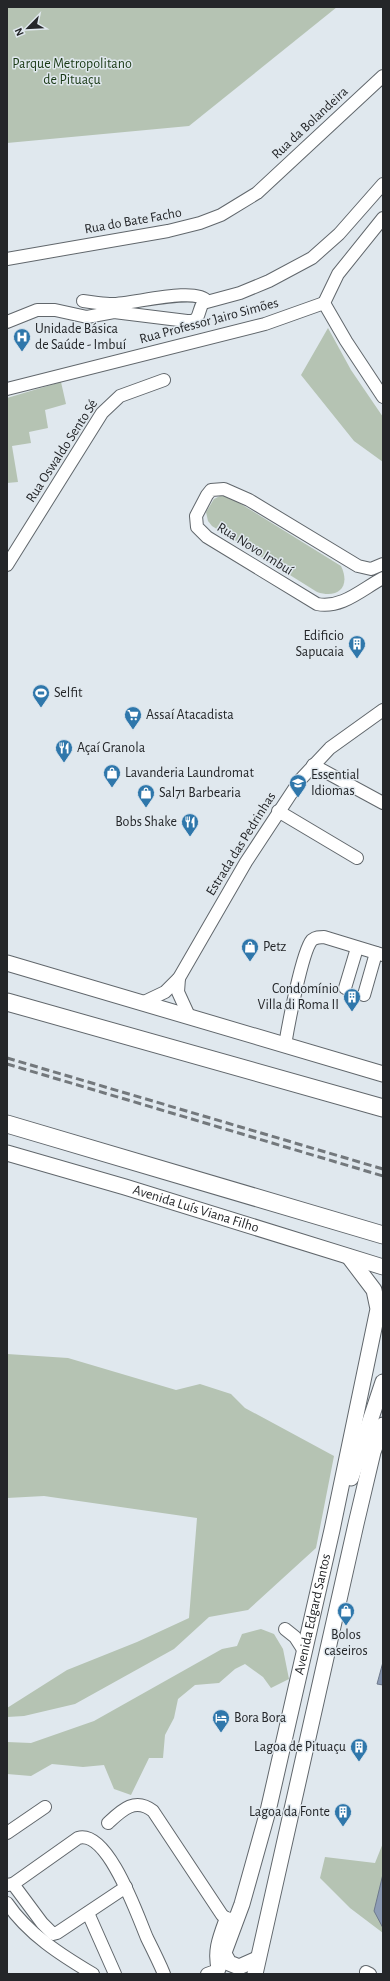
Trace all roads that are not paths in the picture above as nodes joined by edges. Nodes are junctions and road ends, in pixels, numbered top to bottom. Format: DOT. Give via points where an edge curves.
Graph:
graph roads {
  1 [pos="383,76"];
  2 [pos="383,184"];
  3 [pos="257,193"];
  4 [pos="383,218"];
  5 [pos="7,259"];
  6 [pos="208,300"];
  7 [pos="83,301"];
  8 [pos="324,303"];
  9 [pos="7,322"];
  10 [pos="164,380"];
  11 [pos="7,389"];
  12 [pos="383,396"];
  13 [pos="383,564"];
  14 [pos="7,565"];
  15 [pos="383,578"];
  16 [pos="382,712"];
  17 [pos="313,765"];
  18 [pos="383,803"];
  19 [pos="278,811"];
  20 [pos="357,858"];
  21 [pos="357,948"];
  22 [pos="379,954"];
  23 [pos="7,963"];
  24 [pos="179,978"];
  25 [pos="345,988"];
  26 [pos="364,995"];
  27 [pos="7,1002"];
  28 [pos="144,1002"];
  29 [pos="188,1016"];
  30 [pos="285,1045"];
  31 [pos="383,1074"];
  32 [pos="383,1108"];
  33 [pos="7,1124"];
  34 [pos="7,1153"];
  35 [pos="383,1235"];
  36 [pos="350,1257"];
  37 [pos="383,1267"];
  38 [pos="380,1308"];
  39 [pos="383,1382"];
  40 [pos="383,1425"];
  41 [pos="332,1530"];
  42 [pos="285,1629"];
  43 [pos="304,1651"];
  44 [pos="45,1807"];
  45 [pos="108,1823"];
  46 [pos="7,1833"];
  47 [pos="10,1884"];
  48 [pos="126,1887"];
  49 [pos="7,1903"];
  50 [pos="88,1913"];
  51 [pos="231,1919"];
  52 [pos="224,1954"];
  53 [pos="257,1959"];
  54 [pos="216,1973"];
  55 [pos="93,1974"];
  56 [pos="115,1974"];
  57 [pos="166,1974"];
  58 [pos="255,1974"];
  1 -- 3 [label="street, Rua da Bolandeira"];
  2 -- 6 [label="street" via="339,234 312,258 240,293"];
  3 -- 5 [label="street, Rua do Bate Facho" via="221,215 200,223"];
  4 -- 8 [label="street" via="338,274"];
  6 -- 7 [label="street" via="196,295 111,304"];
  6 -- 9 [label="street" via="201,306 198,318 191,321 114,312 86,317 55,310 37,310"];
  8 -- 11 [label="street, Rua Professor Jairo Simões" via="265,324"];
  8 -- 12 [label="street"];
  10 -- 14 [label="street, Rua Oswaldo Sento Sé" via="120,396 102,413"];
  13 -- 15 [label="street, Rua Novo Imbuí" via="372,569 358,566 248,500 224,489 211,490 196,516 197,527 207,537 317,604 335,604 346,600"];
  16 -- 17 [label="street, Estrada das Pedrinhas" via="341,739"];
  17 -- 18 [label="street"];
  17 -- 19 [label="street, Estrada das Pedrinhas"];
  19 -- 20 [label="street"];
  19 -- 24 [label="street, Estrada das Pedrinhas"];
  21 -- 22 [label="street"];
  21 -- 25 [label="street"];
  21 -- 30 [label="street" via="319,936 312,941 290,1014"];
  22 -- 26 [label="street"];
  23 -- 28 [label="main road"];
  24 -- 28 [label="street, Estrada das Pedrinhas" via="165,992"];
  24 -- 29 [label="street" via="178,992"];
  27 -- 32 [label="highway"];
  28 -- 29 [label="main road"];
  29 -- 30 [label="main road"];
  30 -- 31 [label="main road"];
  33 -- 35 [label="highway, Avenida Luís Viana Filho"];
  34 -- 36 [label="main road, Avenida Luís Viana Filho"];
  36 -- 37 [label="main road, Avenida Luís Viana Filho"];
  36 -- 38 [label="main road, Avenida Edgard Santos" via="374,1290"];
  38 -- 41 [label="main road, Avenida Edgard Santos"];
  39 -- 41 [label="main road"];
  40 -- 53 [label="main road, Avenida Edgard Santos" via="373,1452 274,1894"];
  41 -- 43 [label="main road, Avenida Edgard Santos"];
  42 -- 43 [label="street" via="295,1637"];
  43 -- 51 [label="main road, Avenida Edgard Santos" via="268,1811"];
  44 -- 46 [label="street"];
  45 -- 51 [label="street" via="124,1810 137,1805 153,1811"];
  47 -- 48 [label="street" via="68,1843 85,1837 104,1852"];
  47 -- 50 [label="street" via="53,1934"];
  48 -- 50 [label="street"];
  48 -- 57 [label="street"];
  49 -- 55 [label="street" via="34,1934"];
  50 -- 56 [label="street"];
  51 -- 52 [label="main road, Avenida Edgard Santos"];
  51 -- 54 [label="street" via="216,1948"];
  52 -- 53 [label="main road" via="229,1962 239,1967"];
  52 -- 54 [label="main road, Avenida Edgard Santos"];
  53 -- 58 [label="main road, Avenida Edgard Santos"];
}
